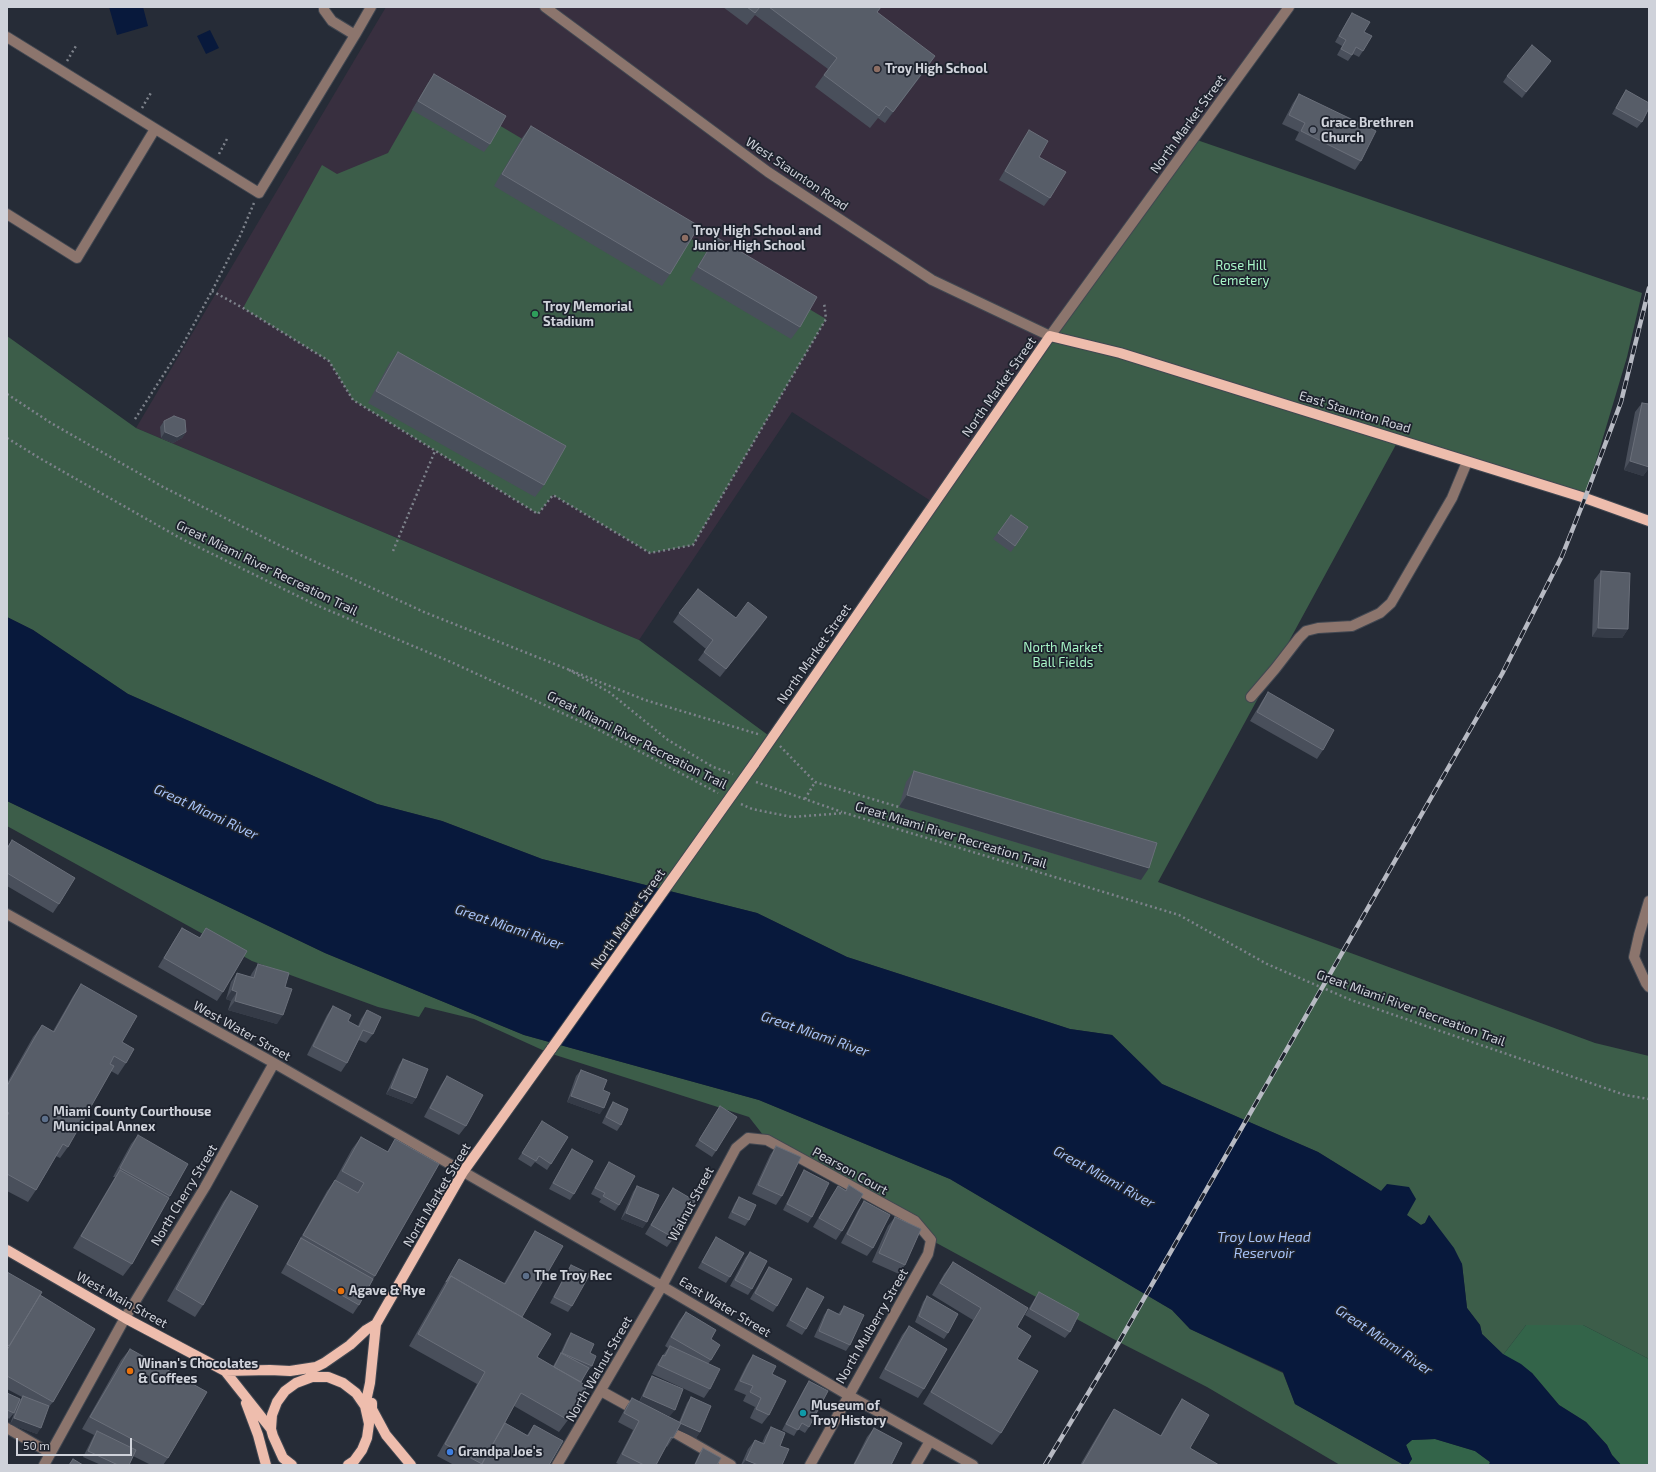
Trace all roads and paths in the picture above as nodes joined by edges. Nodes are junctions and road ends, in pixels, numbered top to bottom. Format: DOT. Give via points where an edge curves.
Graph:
graph roads {
  1 [pos="324,7"];
  2 [pos="371,7"];
  3 [pos="545,7"];
  4 [pos="1289,7"];
  5 [pos="355,35"];
  6 [pos="7,37"];
  7 [pos="76,46"];
  8 [pos="61,71"];
  9 [pos="152,91"];
  10 [pos="137,117"];
  11 [pos="155,128"];
  12 [pos="228,137"];
  13 [pos="213,165"];
  14 [pos="259,193"];
  15 [pos="7,214"];
  16 [pos="212,291"];
  17 [pos="824,302"];
  18 [pos="1050,336"];
  19 [pos="7,394"];
  20 [pos="135,419"];
  21 [pos="7,438"];
  22 [pos="436,451"];
  23 [pos="1466,462"];
  24 [pos="1649,521"];
  25 [pos="393,551"];
  26 [pos="557,664"];
  27 [pos="1251,696"];
  28 [pos="772,738"];
  29 [pos="734,774"];
  30 [pos="749,780"];
  31 [pos="815,782"];
  32 [pos="725,796"];
  33 [pos="805,799"];
  34 [pos="739,803"];
  35 [pos="898,807"];
  36 [pos="845,813"];
  37 [pos="1649,901"];
  38 [pos="7,914"];
  39 [pos="1649,987"];
  40 [pos="274,1063"];
  41 [pos="1649,1098"];
  42 [pos="748,1138"];
  43 [pos="463,1172"];
  44 [pos="931,1240"];
  45 [pos="7,1250"];
  46 [pos="662,1286"];
  47 [pos="125,1318"];
  48 [pos="376,1324"];
  49 [pos="324,1363"];
  50 [pos="225,1371"];
  51 [pos="290,1372"];
  52 [pos="310,1378"];
  53 [pos="370,1383"];
  54 [pos="601,1390"];
  55 [pos="241,1392"];
  56 [pos="848,1395"];
  57 [pos="365,1406"];
  58 [pos="369,1424"];
  59 [pos="7,1428"];
  60 [pos="272,1432"];
  61 [pos="384,1432"];
  62 [pos="930,1441"];
  63 [pos="50,1453"];
  64 [pos="44,1465"];
  65 [pos="266,1465"];
  66 [pos="269,1465"];
  67 [pos="292,1465"];
  68 [pos="348,1465"];
  69 [pos="411,1465"];
  70 [pos="557,1465"];
  71 [pos="731,1465"];
  72 [pos="810,1465"];
  73 [pos="916,1465"];
  74 [pos="973,1465"];
  1 -- 5 [label="street" via="332,21"];
  2 -- 5 [label="street"];
  3 -- 18 [label="street, West Staunton Road" via="768,172 926,276"];
  4 -- 18 [label="street, North Market Street"];
  5 -- 14 [label="street"];
  6 -- 8 [label="street"];
  7 -- 8 [label="path"];
  8 -- 10 [label="street"];
  9 -- 10 [label="path"];
  10 -- 11 [label="street"];
  11 -- 13 [label="street"];
  11 -- 15 [label="street" via="77,258"];
  12 -- 13 [label="path"];
  13 -- 14 [label="street"];
  14 -- 16 [label="path"];
  16 -- 20 [label="path" via="182,346"];
  16 -- 22 [label="path" via="328,361 353,400"];
  17 -- 22 [label="path" via="826,319 692,545 650,554 553,495 538,514"];
  18 -- 23 [label="main road, East Staunton Road" via="1120,353 1391,436"];
  18 -- 28 [label="main road, North Market Street"];
  19 -- 26 [label="path" via="51,423 163,487 278,545 424,612"];
  21 -- 32 [label="path, Great Miami River Recreation Trail" via="180,538 316,606 451,662 585,723"];
  22 -- 25 [label="path"];
  23 -- 24 [label="main road, East Staunton Road" via="1585,498"];
  23 -- 27 [label="street" via="1452,498 1391,603 1380,613 1352,626 1306,631"];
  26 -- 28 [label="path" via="646,700"];
  26 -- 29 [label="path" via="609,692 668,740 713,767"];
  28 -- 31 [label="path"];
  28 -- 43 [label="main road, North Market Street, bridge"];
  30 -- 33 [label="path"];
  31 -- 33 [label="path"];
  31 -- 35 [label="path"];
  33 -- 36 [label="path"];
  34 -- 36 [label="path, Great Miami River Recreation Trail" via="752,809 792,817"];
  36 -- 41 [label="path, Great Miami River Recreation Trail" via="1179,915 1267,964 1351,1000 1626,1096"];
  37 -- 39 [label="street" via="1634,957"];
  38 -- 40 [label="street, West Water Street"];
  40 -- 43 [label="street, West Water Street"];
  40 -- 47 [label="street, North Cherry Street" via="205,1187"];
  42 -- 44 [label="street, Pearson Court" via="767,1140 915,1221"];
  42 -- 46 [label="street, Walnut Street" via="736,1148"];
  43 -- 46 [label="street, East Water Street"];
  43 -- 48 [label="main road, North Market Street"];
  44 -- 56 [label="street, North Mulberry Street" via="928,1254"];
  45 -- 47 [label="main road, West Main Street"];
  46 -- 54 [label="street, North Walnut Street"];
  46 -- 56 [label="street, East Water Street"];
  47 -- 50 [label="main road, West Main Street"];
  47 -- 63 [label="street, North Cherry Street"];
  48 -- 49 [label="main road"];
  48 -- 53 [label="main road"];
  49 -- 51 [label="main road"];
  49 -- 52 [label="main road"];
  50 -- 51 [label="main road"];
  50 -- 55 [label="main road"];
  51 -- 52 [label="main road"];
  52 -- 57 [label="main road" via="328,1377 343,1382 356,1393"];
  52 -- 60 [label="main road" via="296,1383 285,1391 277,1402 272,1415"];
  53 -- 57 [label="main road"];
  53 -- 61 [label="main road" via="372,1409"];
  54 -- 70 [label="street, North Walnut Street"];
  54 -- 71 [label="street"];
  55 -- 60 [label="main road"];
  55 -- 65 [label="main road" via="258,1435"];
  56 -- 62 [label="street, East Water Street"];
  56 -- 72 [label="street, North Mulberry Street"];
  57 -- 58 [label="main road"];
  58 -- 61 [label="main road"];
  58 -- 68 [label="main road" via="368,1438 362,1450"];
  59 -- 63 [label="street"];
  60 -- 66 [label="main road" via="272,1456"];
  60 -- 67 [label="main road" via="283,1458"];
  61 -- 69 [label="main road"];
  62 -- 73 [label="street"];
  62 -- 74 [label="street, East Water Street"];
  63 -- 64 [label="street, North Cherry Street"];
}
